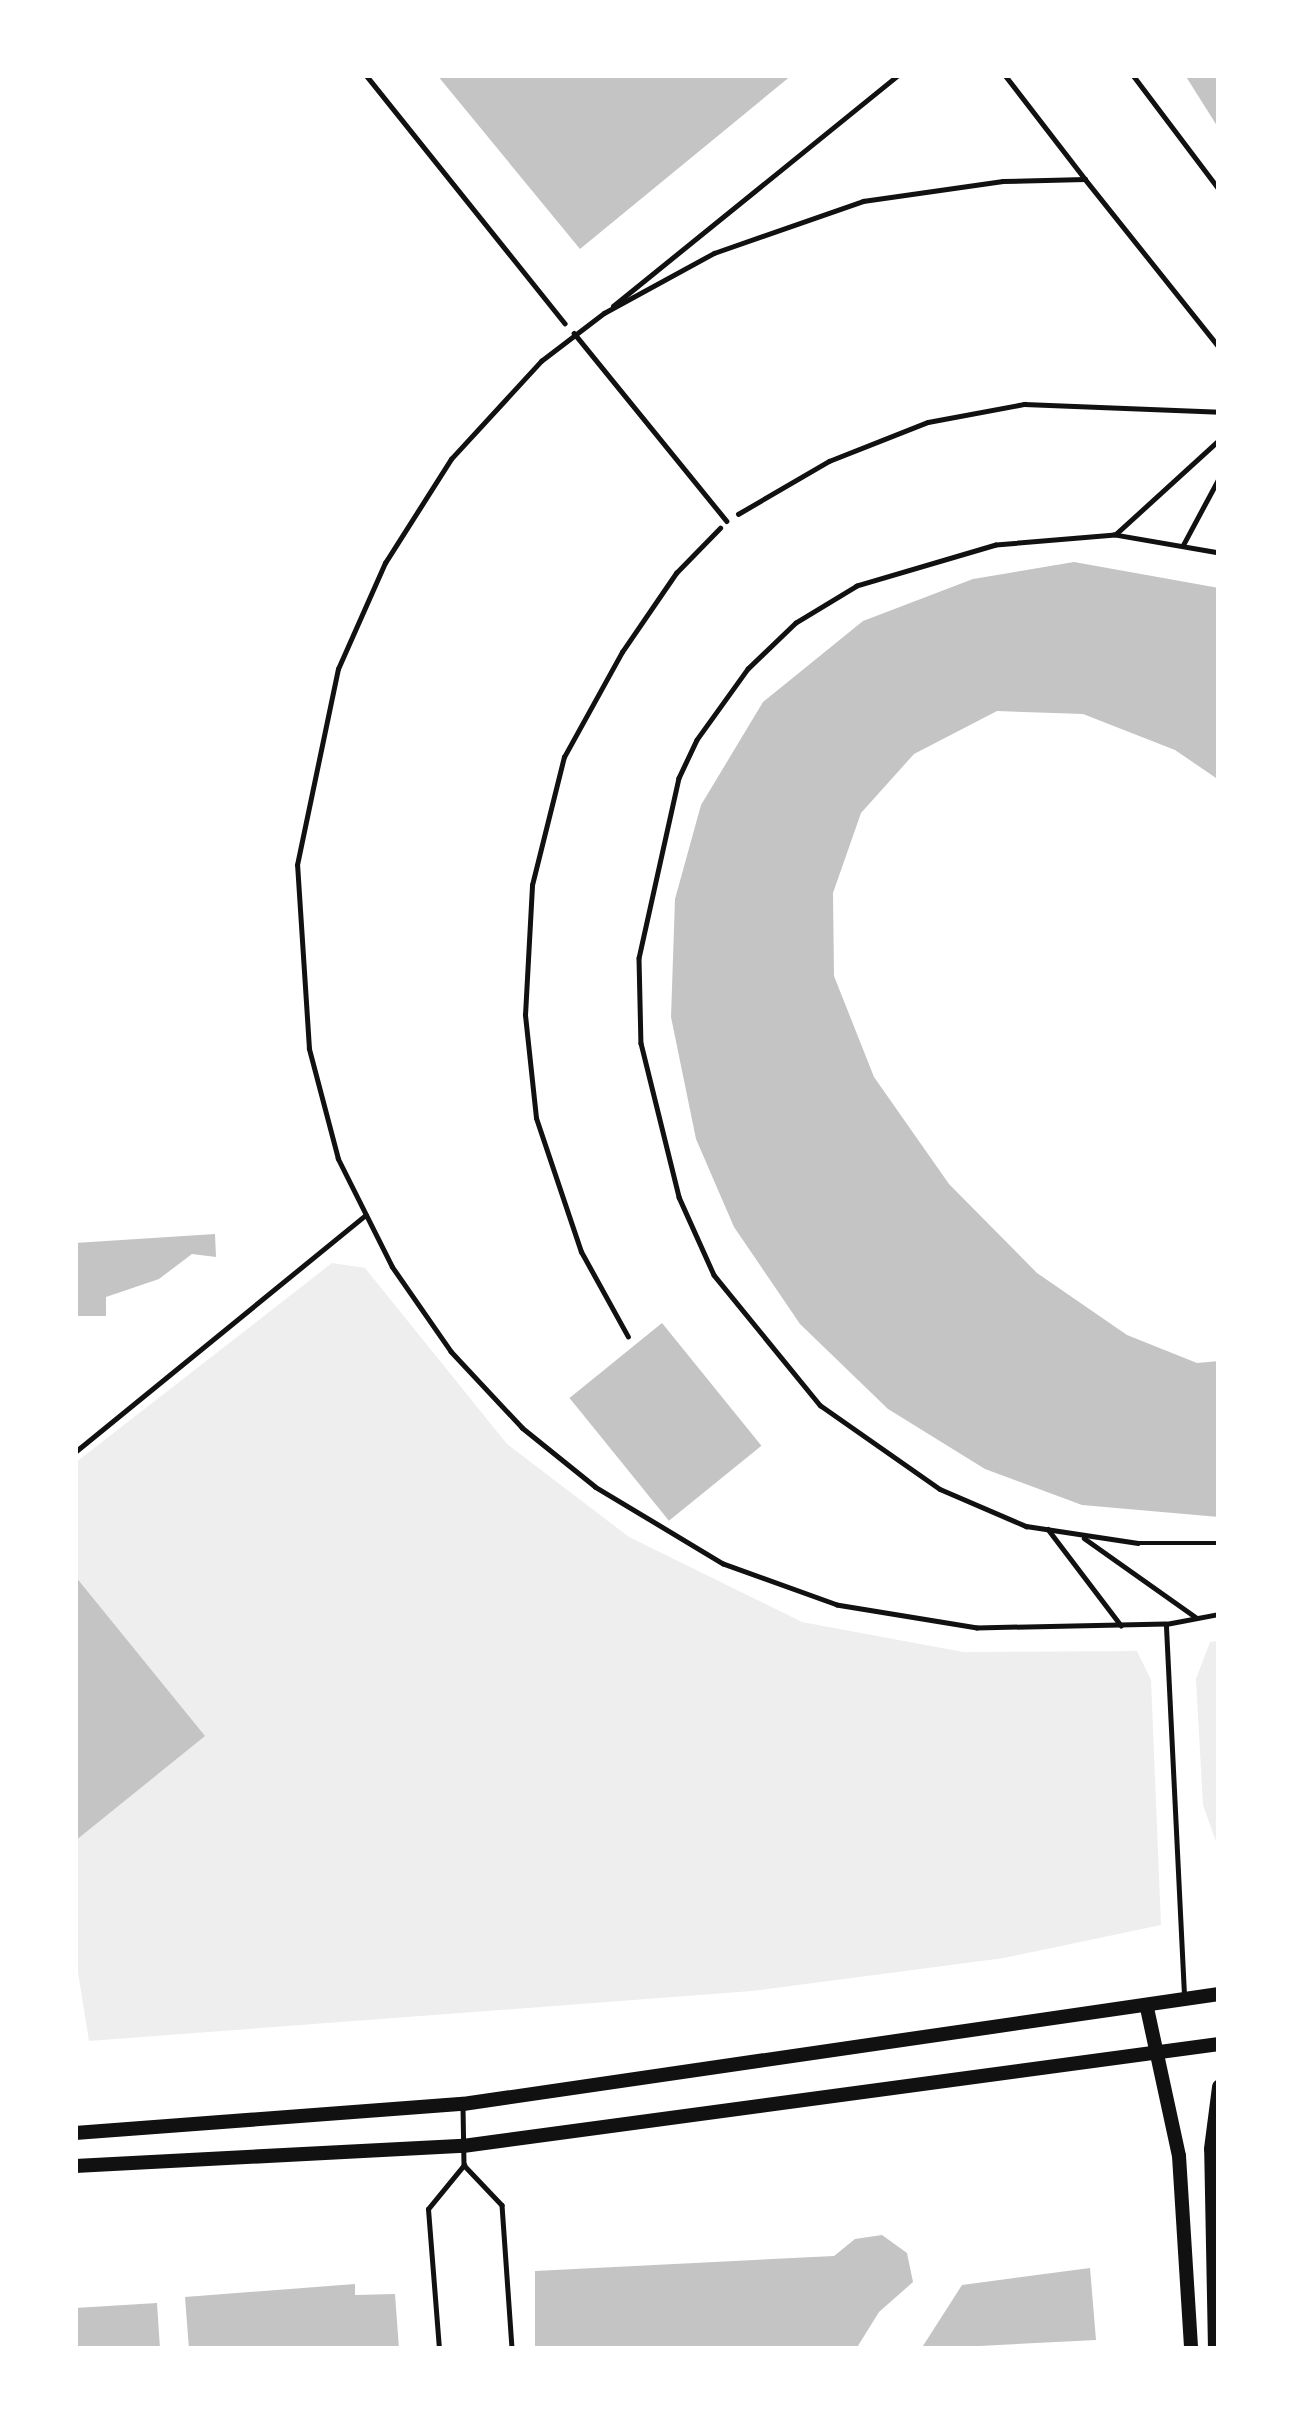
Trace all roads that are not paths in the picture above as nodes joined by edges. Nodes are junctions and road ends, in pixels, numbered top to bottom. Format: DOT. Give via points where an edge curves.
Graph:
graph roads {
  1 [pos="898,75"];
  2 [pos="1005,75"];
  3 [pos="1085,179"];
  4 [pos="604,313"];
  5 [pos="574,334"];
  6 [pos="1219,347"];
  7 [pos="1219,440"];
  8 [pos="1219,478"];
  9 [pos="727,521"];
  10 [pos="1115,535"];
  11 [pos="1183,545"];
  12 [pos="1219,553"];
  13 [pos="366,1215"];
  14 [pos="75,1452"];
  15 [pos="1048,1529"];
  16 [pos="1079,1534"];
  17 [pos="1219,1544"];
  18 [pos="1219,1614"];
  19 [pos="1197,1618"];
  20 [pos="1166,1624"];
  21 [pos="1123,1627"];
  22 [pos="1219,1994"];
  23 [pos="1184,2000"];
  24 [pos="1147,2008"];
  25 [pos="1219,2044"];
  26 [pos="1152,2057"];
  27 [pos="1219,2087"];
  28 [pos="463,2104"];
  29 [pos="76,2128"];
  30 [pos="463,2146"];
  31 [pos="464,2164"];
  32 [pos="75,2166"];
  33 [pos="439,2349"];
  34 [pos="512,2349"];
  35 [pos="1191,2349"];
  36 [pos="1215,2349"];
  1 -- 4 [label="lane"];
  2 -- 3 [label="lane"];
  3 -- 4 [label="lane" via="1003,181 863,201 715,253"];
  3 -- 6 [label="lane"];
  4 -- 5 [label="lane"];
  5 -- 9 [label="lane"];
  5 -- 13 [label="lane" via="451,459 386,562 338,669 315,757 297,865 299,960 309,1049 338,1159"];
  7 -- 10 [label="lane"];
  8 -- 11 [label="lane"];
  10 -- 11 [label="lane"];
  10 -- 15 [label="lane" via="1064,535 934,558 857,586 796,623 748,669 697,740 680,778 639,958 640,1043 653,1116 714,1275 820,1405 859,1436 940,1489"];
  11 -- 12 [label="lane"];
  13 -- 14 [label="lane"];
  13 -- 21 [label="lane" via="451,1352 522,1427 595,1487 723,1564 837,1605 977,1628"];
  15 -- 16 [label="lane"];
  15 -- 21 [label="lane"];
  16 -- 17 [label="lane"];
  16 -- 19 [label="lane"];
  18 -- 19 [label="lane"];
  19 -- 20 [label="lane"];
  20 -- 21 [label="lane"];
  20 -- 23 [label="lane"];
  22 -- 23 [label="main road"];
  23 -- 24 [label="main road"];
  24 -- 26 [label="main road"];
  24 -- 28 [label="main road"];
  25 -- 26 [label="main road"];
  26 -- 30 [label="main road"];
  26 -- 35 [label="main road" via="1171,2094"];
  27 -- 36 [label="main road" via="1211,2150"];
  28 -- 29 [label="main road"];
  28 -- 30 [label="lane"];
  30 -- 31 [label="lane"];
  30 -- 32 [label="main road"];
  31 -- 33 [label="lane" via="428,2209"];
  31 -- 34 [label="lane" via="502,2205"];
}
